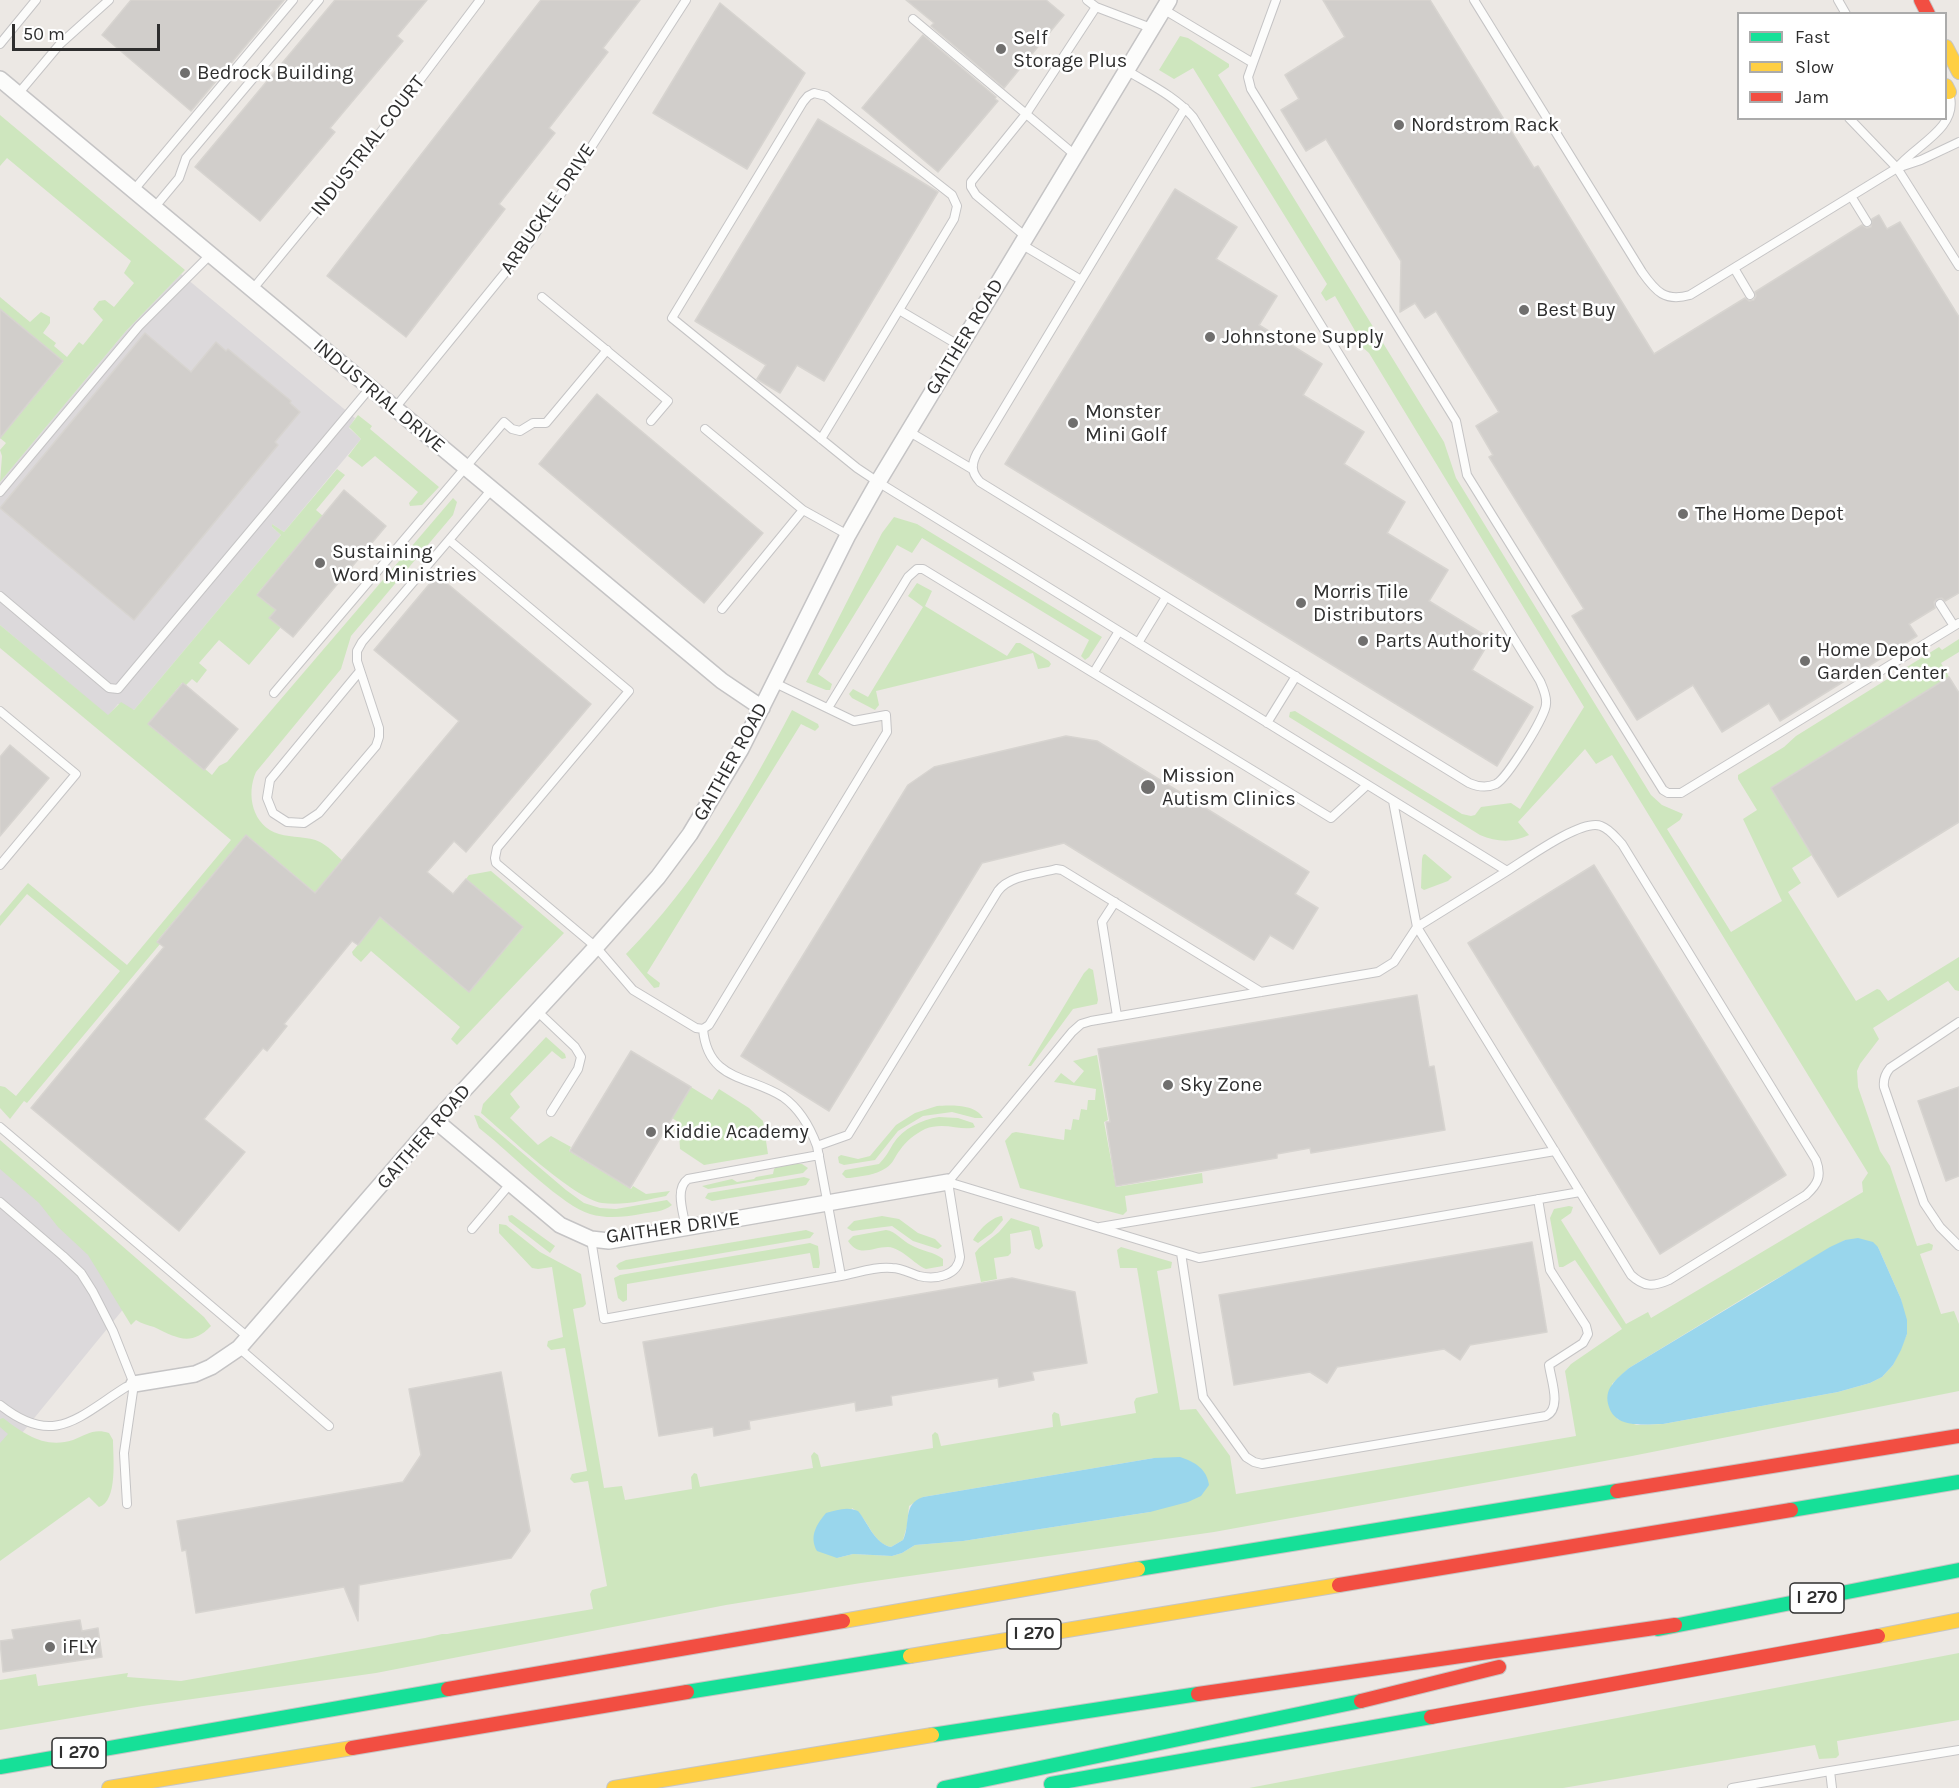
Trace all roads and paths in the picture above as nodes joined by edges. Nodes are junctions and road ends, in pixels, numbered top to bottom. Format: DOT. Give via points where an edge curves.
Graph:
graph roads {
  1 [pos="36,0"];
  2 [pos="109,0"];
  3 [pos="293,0"];
  4 [pos="319,0"];
  5 [pos="480,0"];
  6 [pos="686,0"];
  7 [pos="1087,0"];
  8 [pos="1276,0"];
  9 [pos="1474,0"];
  10 [pos="1166,5"];
  11 [pos="1096,8"];
  12 [pos="913,19"];
  13 [pos="1151,28"];
  14 [pos="0,44"];
  15 [pos="1947,49"];
  16 [pos="1253,63"];
  17 [pos="1126,70"];
  18 [pos="1959,72"];
  19 [pos="0,79"];
  20 [pos="1947,89"];
  21 [pos="18,94"];
  22 [pos="1185,108"];
  23 [pos="1026,114"];
  24 [pos="1851,120"];
  25 [pos="1947,120"];
  26 [pos="1947,120"];
  27 [pos="1959,142"];
  28 [pos="1075,155"];
  29 [pos="1897,168"];
  30 [pos="133,191"];
  31 [pos="1851,196"];
  32 [pos="154,208"];
  33 [pos="1867,222"];
  34 [pos="1023,241"];
  35 [pos="210,255"];
  36 [pos="1959,266"];
  37 [pos="1734,268"];
  38 [pos="1081,280"];
  39 [pos="252,290"];
  40 [pos="1750,295"];
  41 [pos="542,297"];
  42 [pos="899,310"];
  43 [pos="960,346"];
  44 [pos="607,350"];
  45 [pos="370,388"];
  46 [pos="396,408"];
  47 [pos="651,422"];
  48 [pos="705,429"];
  49 [pos="908,431"];
  50 [pos="821,439"];
  51 [pos="466,468"];
  52 [pos="972,469"];
  53 [pos="878,482"];
  54 [pos="492,489"];
  55 [pos="0,492"];
  56 [pos="803,510"];
  57 [pos="849,535"];
  58 [pos="448,540"];
  59 [pos="0,596"];
  60 [pos="1166,597"];
  61 [pos="1940,604"];
  62 [pos="722,609"];
  63 [pos="1956,624"];
  64 [pos="1119,631"];
  65 [pos="1138,643"];
  66 [pos="360,671"];
  67 [pos="1094,672"];
  68 [pos="1296,676"];
  69 [pos="775,683"];
  70 [pos="274,693"];
  71 [pos="762,708"];
  72 [pos="828,708"];
  73 [pos="0,711"];
  74 [pos="1267,723"];
  75 [pos="1367,785"];
  76 [pos="1393,801"];
  77 [pos="0,865"];
  78 [pos="1507,871"];
  79 [pos="1115,902"];
  80 [pos="1417,927"];
  81 [pos="596,948"];
  82 [pos="1261,992"];
  83 [pos="537,1011"];
  84 [pos="1117,1016"];
  85 [pos="1959,1022"];
  86 [pos="703,1029"];
  87 [pos="551,1112"];
  88 [pos="436,1121"];
  89 [pos="0,1127"];
  90 [pos="817,1146"];
  91 [pos="1555,1151"];
  92 [pos="819,1155"];
  93 [pos="948,1182"];
  94 [pos="510,1184"];
  95 [pos="1580,1192"];
  96 [pos="1538,1199"];
  97 [pos="0,1202"];
  98 [pos="828,1203"];
  99 [pos="1099,1228"];
  100 [pos="472,1229"];
  101 [pos="686,1229"];
  102 [pos="591,1239"];
  103 [pos="1959,1246"];
  104 [pos="1181,1253"];
  105 [pos="842,1276"];
  106 [pos="244,1343"];
  107 [pos="134,1384"];
  108 [pos="0,1405"];
  109 [pos="1959,1425"];
  110 [pos="329,1426"];
  111 [pos="1959,1436"];
  112 [pos="1850,1454"];
  113 [pos="1959,1482"];
  114 [pos="127,1504"];
  115 [pos="1959,1570"];
  116 [pos="1959,1620"];
  117 [pos="1675,1625"];
  118 [pos="1959,1750"];
  119 [pos="0,1767"];
  120 [pos="1830,1771"];
  121 [pos="1040,1786"];
  122 [pos="109,1788"];
  123 [pos="614,1788"];
  124 [pos="945,1788"];
  125 [pos="1732,1788"];
  126 [pos="1832,1788"];
  1 -- 14 [label="lane"];
  2 -- 21 [label="lane" via="60,44"];
  3 -- 30 [label="lane"];
  4 -- 32 [label="lane" via="186,159 179,178"];
  5 -- 39 [label="lane, INDUSTRIAL COURT" via="368,149"];
  6 -- 46 [label="lane, ARBUCKLE DRIVE" via="530,242"];
  7 -- 11 [label="lane"];
  8 -- 16 [label="lane"];
  9 -- 37 [label="lane" via="1651,285 1663,295 1681,298"];
  10 -- 13 [label="street, GAITHER ROAD"];
  10 -- 16 [label="lane"];
  11 -- 13 [label="lane"];
  11 -- 23 [label="lane"];
  12 -- 23 [label="lane"];
  13 -- 17 [label="street, GAITHER ROAD"];
  15 -- 18 [label="main road"];
  16 -- 63 [label="lane" via="1248,77 1251,89 1456,421 1467,475 1663,790 1681,793"];
  17 -- 22 [label="lane"];
  17 -- 28 [label="street, GAITHER ROAD"];
  19 -- 21 [label="street, INDUSTRIAL DRIVE"];
  20 -- 25 [label="lane" via="1952,108"];
  21 -- 30 [label="street, INDUSTRIAL DRIVE"];
  22 -- 38 [label="lane"];
  22 -- 68 [label="lane" via="1540,681 1546,705 1506,776 1491,786 1479,787"];
  23 -- 28 [label="lane"];
  23 -- 34 [label="lane" via="974,177 971,187"];
  24 -- 29 [label="lane"];
  26 -- 29 [label="lane"];
  27 -- 29 [label="lane"];
  28 -- 34 [label="street, GAITHER ROAD"];
  29 -- 31 [label="lane"];
  29 -- 36 [label="lane"];
  30 -- 32 [label="street, INDUSTRIAL DRIVE"];
  31 -- 33 [label="lane"];
  31 -- 37 [label="lane"];
  32 -- 35 [label="street, INDUSTRIAL DRIVE"];
  34 -- 38 [label="lane"];
  34 -- 43 [label="street, GAITHER ROAD"];
  35 -- 39 [label="street, INDUSTRIAL DRIVE"];
  35 -- 55 [label="lane" via="139,326"];
  37 -- 40 [label="lane"];
  38 -- 52 [label="lane" via="977,453"];
  39 -- 45 [label="street, INDUSTRIAL DRIVE"];
  41 -- 44 [label="lane"];
  42 -- 43 [label="lane"];
  42 -- 50 [label="lane"];
  42 -- 50 [label="lane" via="954,219 956,201 826,96 814,93 803,102 672,318"];
  43 -- 49 [label="street, GAITHER ROAD"];
  44 -- 47 [label="lane" via="668,400"];
  44 -- 51 [label="lane" via="546,423 533,423 520,431 504,422"];
  45 -- 46 [label="street, INDUSTRIAL DRIVE"];
  45 -- 59 [label="lane" via="118,689 109,688"];
  46 -- 51 [label="street, INDUSTRIAL DRIVE"];
  48 -- 56 [label="lane"];
  49 -- 52 [label="lane"];
  49 -- 53 [label="street, GAITHER ROAD"];
  50 -- 53 [label="lane"];
  51 -- 54 [label="street, INDUSTRIAL DRIVE"];
  51 -- 70 [label="lane"];
  52 -- 60 [label="lane" via="980,482"];
  53 -- 57 [label="street, GAITHER ROAD"];
  53 -- 64 [label="lane"];
  54 -- 58 [label="lane"];
  54 -- 71 [label="street, INDUSTRIAL DRIVE" via="723,681"];
  56 -- 57 [label="lane"];
  56 -- 62 [label="lane"];
  57 -- 69 [label="street, GAITHER ROAD"];
  58 -- 66 [label="lane" via="362,642 356,656"];
  58 -- 81 [label="lane" via="629,691 497,848 495,858 499,866"];
  60 -- 65 [label="lane"];
  60 -- 68 [label="lane"];
  61 -- 63 [label="lane"];
  64 -- 65 [label="lane"];
  64 -- 67 [label="lane"];
  65 -- 74 [label="lane"];
  66 -- 66 [label="lane" via="270,780 268,804 282,820 298,824 314,817 378,742 379,728"];
  67 -- 72 [label="lane" via="930,572 917,569 908,577"];
  67 -- 75 [label="lane" via="1331,818"];
  68 -- 74 [label="lane"];
  69 -- 71 [label="street, GAITHER ROAD"];
  69 -- 72 [label="lane"];
  71 -- 81 [label="street, GAITHER ROAD" via="690,834"];
  72 -- 86 [label="lane" via="854,721 886,715 887,732"];
  73 -- 77 [label="lane" via="76,774"];
  74 -- 75 [label="lane"];
  75 -- 76 [label="lane"];
  76 -- 78 [label="lane"];
  76 -- 80 [label="lane"];
  78 -- 80 [label="lane"];
  78 -- 95 [label="lane" via="1588,824 1601,825 1613,834 1820,1169 1820,1179 1806,1195 1669,1280 1649,1286 1631,1275"];
  79 -- 82 [label="lane"];
  79 -- 84 [label="lane" via="1102,922"];
  79 -- 90 [label="lane" via="1059,870 1004,884 848,1135"];
  80 -- 82 [label="lane" via="1394,962 1382,970"];
  80 -- 91 [label="lane"];
  81 -- 83 [label="street, GAITHER ROAD"];
  81 -- 86 [label="lane" via="633,990"];
  82 -- 84 [label="lane"];
  83 -- 87 [label="lane" via="581,1057"];
  83 -- 88 [label="street, GAITHER ROAD"];
  84 -- 93 [label="lane" via="1086,1022 1072,1032"];
  85 -- 103 [label="lane" via="1890,1068 1883,1082 1924,1203"];
  86 -- 90 [label="lane" via="705,1044 716,1062 732,1076 773,1092 794,1106"];
  88 -- 94 [label="street, GAITHER DRIVE"];
  88 -- 106 [label="street, GAITHER ROAD"];
  89 -- 106 [label="lane"];
  90 -- 92 [label="lane"];
  91 -- 95 [label="lane"];
  91 -- 99 [label="lane"];
  92 -- 98 [label="lane"];
  92 -- 101 [label="lane" via="688,1179 680,1190"];
  93 -- 98 [label="street, GAITHER DRIVE"];
  93 -- 99 [label="lane"];
  93 -- 105 [label="lane" via="960,1257 954,1271 925,1277 889,1268"];
  94 -- 100 [label="lane"];
  94 -- 102 [label="street, GAITHER DRIVE" via="560,1225"];
  95 -- 96 [label="lane"];
  96 -- 104 [label="lane" via="1204,1258"];
  96 -- 104 [label="lane" via="1550,1270 1588,1334 1583,1343 1549,1365 1553,1412 1262,1464 1246,1457 1203,1397"];
  97 -- 107 [label="lane" via="81,1273 104,1311"];
  98 -- 101 [label="street, GAITHER DRIVE"];
  98 -- 105 [label="lane"];
  99 -- 104 [label="lane"];
  101 -- 102 [label="street, GAITHER DRIVE" via="616,1240"];
  102 -- 105 [label="lane" via="604,1319"];
  106 -- 107 [label="street, GAITHER ROAD" via="195,1374"];
  106 -- 110 [label="lane"];
  107 -- 108 [label="lane" via="76,1420 53,1427 29,1423"];
  107 -- 114 [label="lane" via="124,1453"];
  109 -- 112 [label="main road"];
  111 -- 112 [label="main road, I 270"];
  112 -- 119 [label="main road, I 270" via="1221,1555"];
  113 -- 122 [label="main road, I 270"];
  115 -- 117 [label="main road, I 270"];
  116 -- 121 [label="main road, I 270"];
  117 -- 123 [label="main road, I 270" via="1042,1717"];
  117 -- 124 [label="main road" via="1335,1707"];
  118 -- 120 [label="lane"];
  120 -- 125 [label="lane"];
  120 -- 126 [label="lane"];
}
